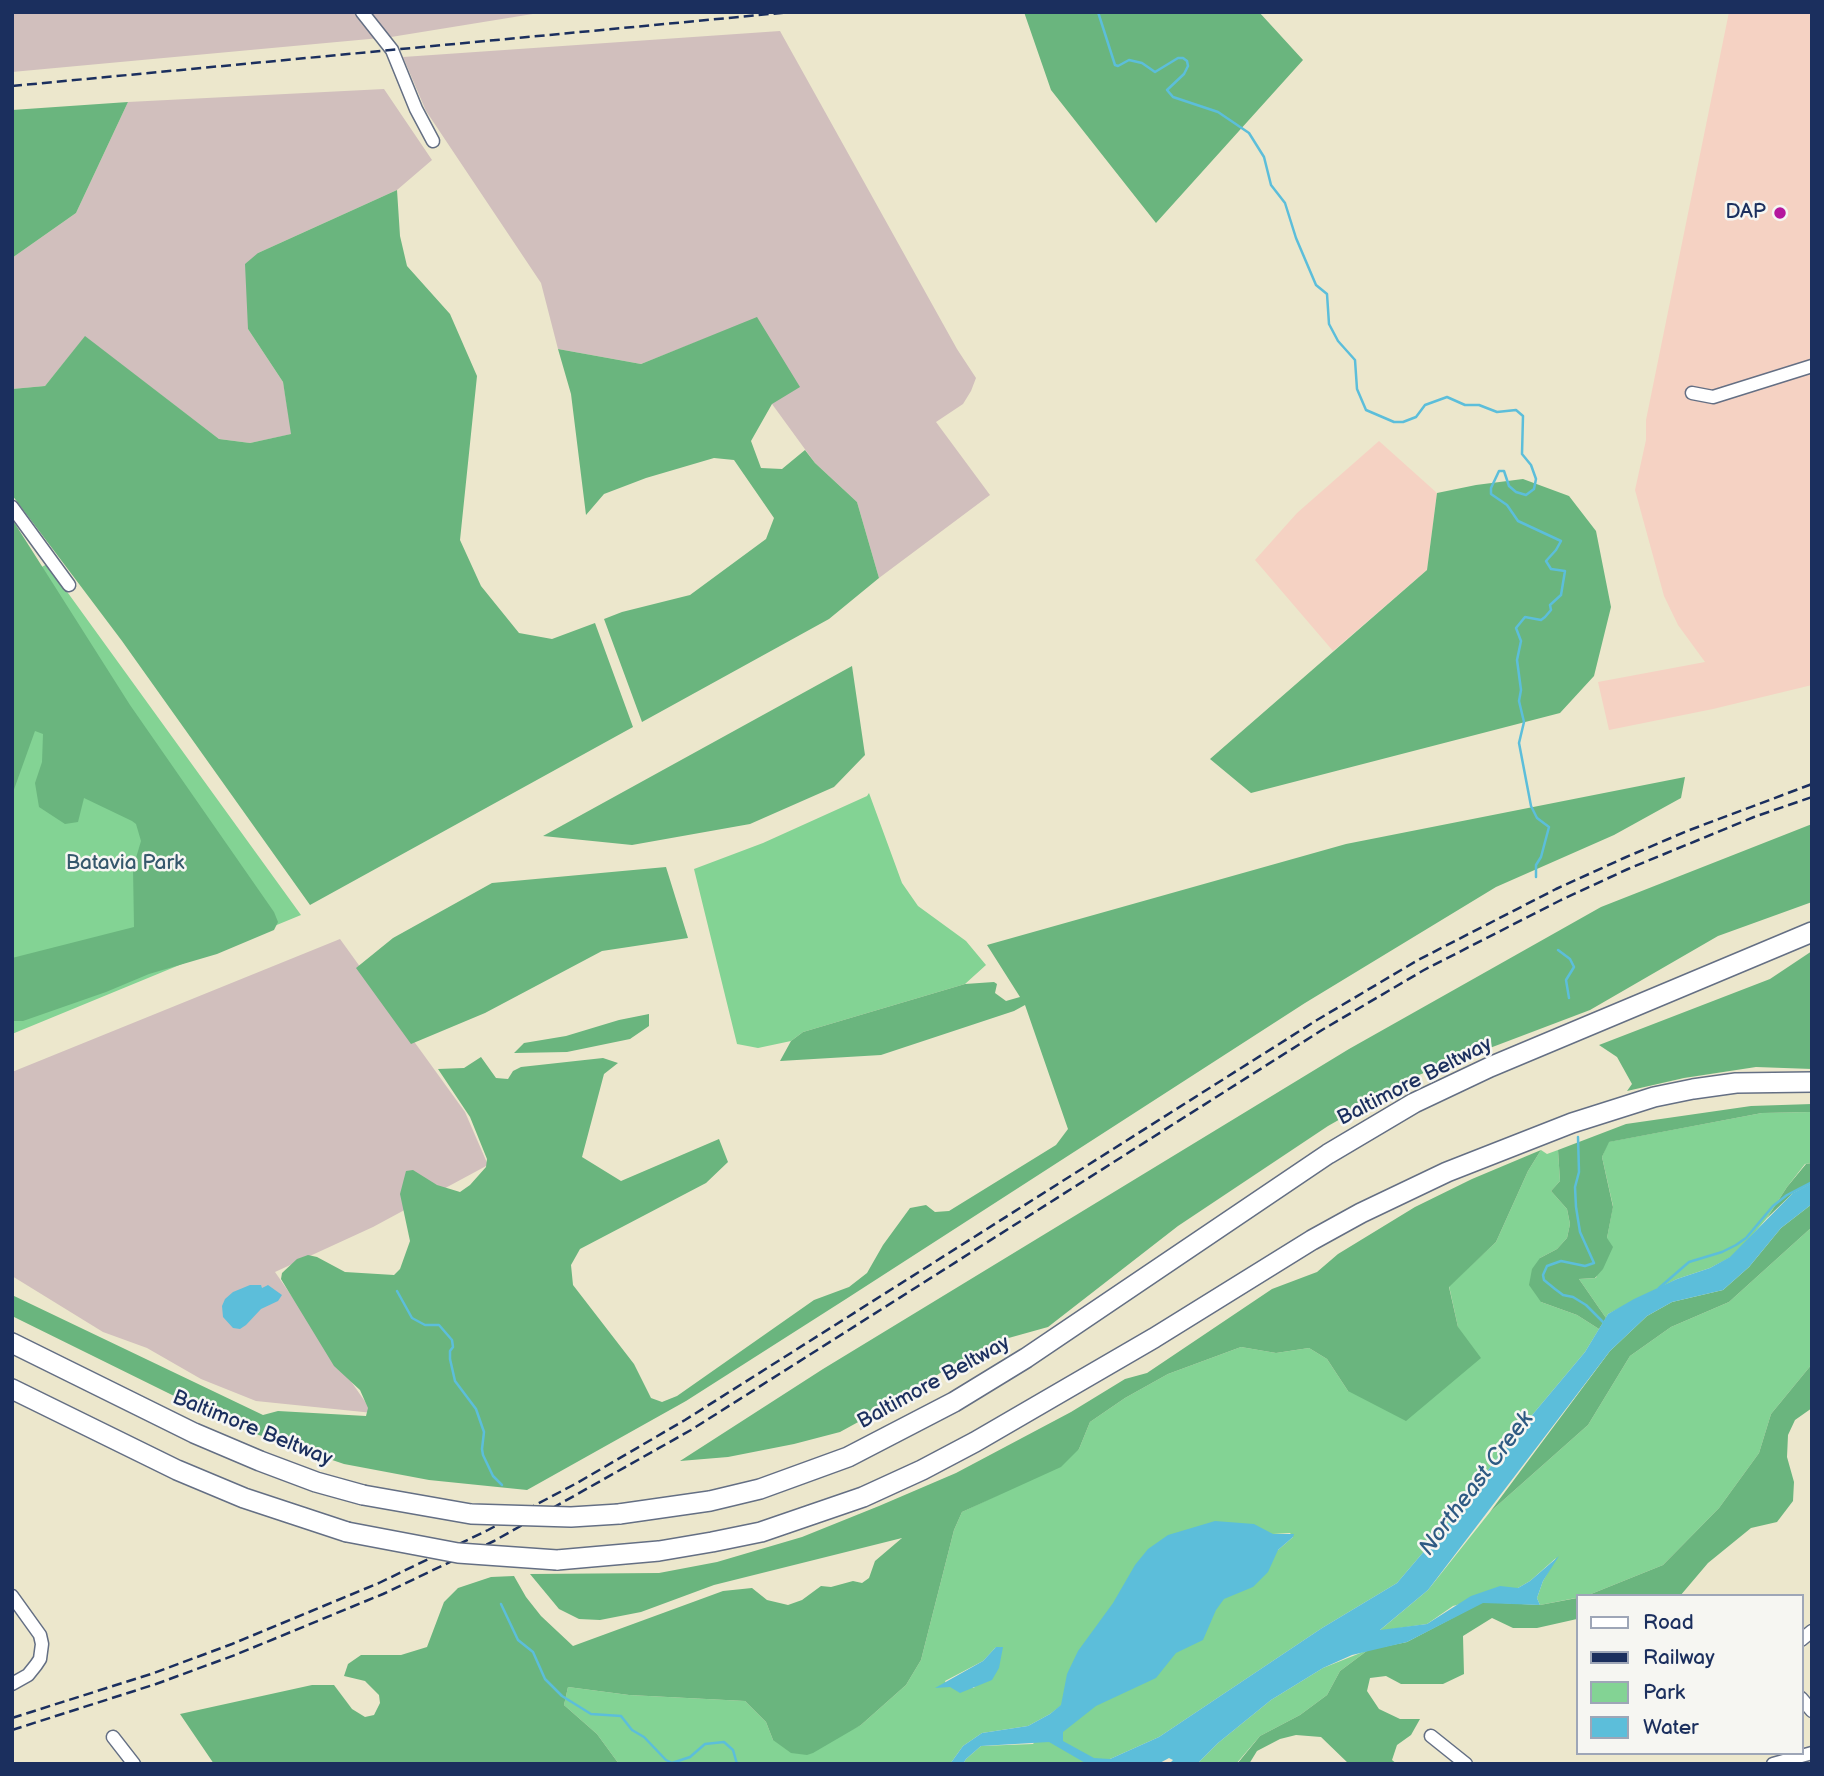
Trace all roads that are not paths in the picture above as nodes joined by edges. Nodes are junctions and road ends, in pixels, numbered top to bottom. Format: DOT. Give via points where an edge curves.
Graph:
graph roads {
  1 [pos="362,12"];
  2 [pos="433,141"];
  3 [pos="1812,366"];
  4 [pos="1692,393"];
  5 [pos="12,507"];
  6 [pos="69,585"];
  7 [pos="1812,934"];
  8 [pos="1812,1082"];
  9 [pos="12,1343"];
  10 [pos="12,1389"];
  11 [pos="12,1596"];
  12 [pos="12,1684"];
  13 [pos="1431,1736"];
  14 [pos="113,1737"];
  15 [pos="1812,1753"];
  16 [pos="134,1764"];
  17 [pos="1466,1764"];
  18 [pos="1773,1764"];
  1 -- 2 [label="street" via="392,50"];
  3 -- 4 [label="street" via="1713,397"];
  5 -- 6 [label="street"];
  7 -- 9 [label="highway, Baltimore Beltway, bridge" via="1447,1086 1366,1129 954,1402 848,1457 760,1489 710,1501 571,1517 471,1514 363,1495 316,1482 194,1433"];
  8 -- 10 [label="highway, bridge" via="1736,1083 1654,1097 1447,1172 1312,1240 1143,1345 922,1470 863,1497 761,1532 712,1542 558,1560 458,1553 347,1532 177,1470"];
  11 -- 12 [label="street" via="40,1635 41,1653 28,1675"];
  13 -- 17 [label="street"];
  14 -- 16 [label="street"];
  15 -- 18 [label="street"];
}
